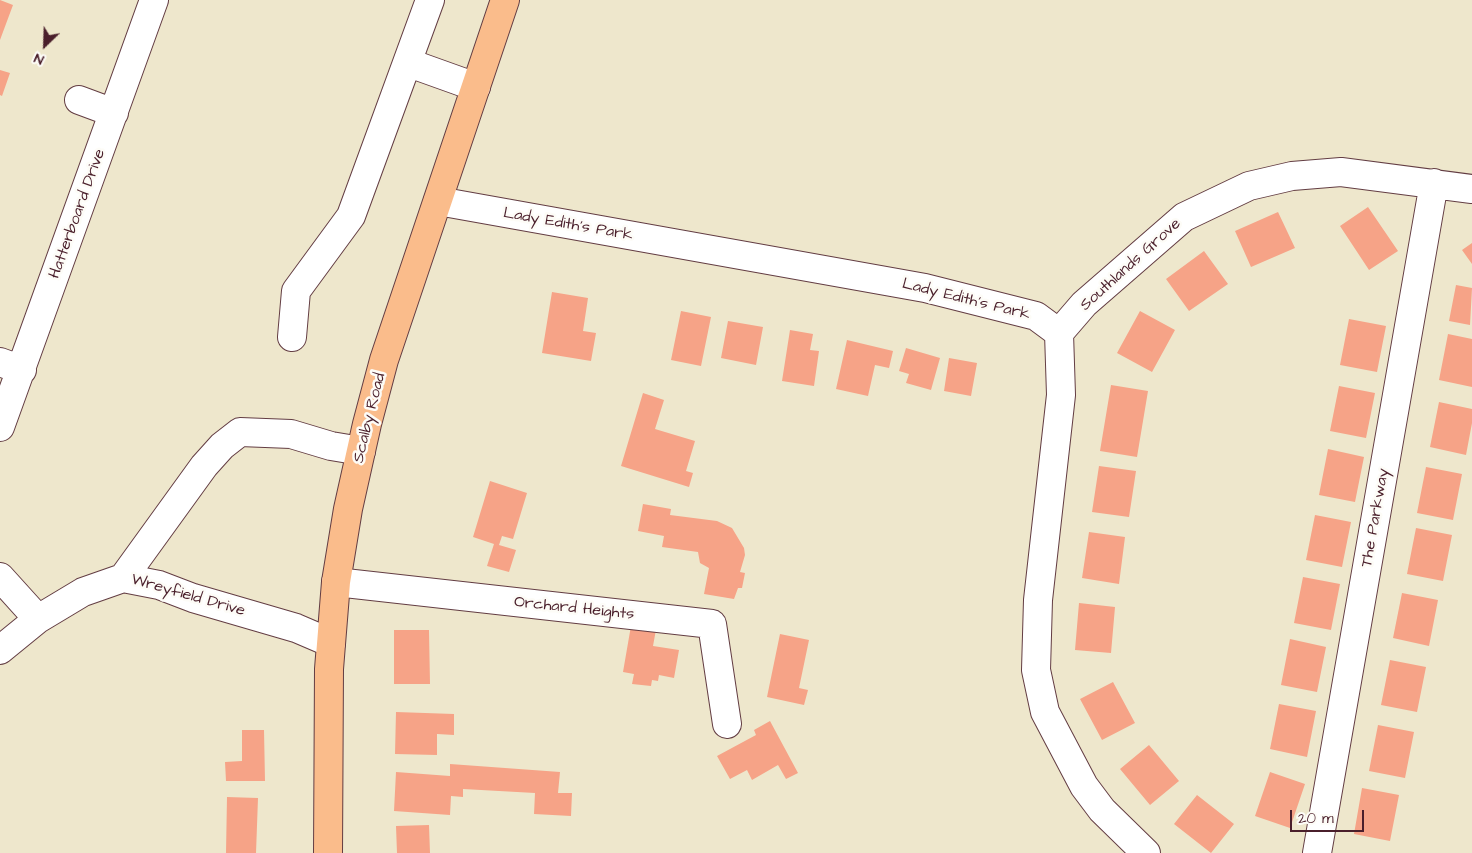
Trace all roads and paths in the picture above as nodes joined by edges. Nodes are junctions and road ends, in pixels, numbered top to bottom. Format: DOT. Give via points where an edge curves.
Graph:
graph roads {
  1 [pos="154,0"];
  2 [pos="430,0"];
  3 [pos="505,0"];
  4 [pos="409,62"];
  5 [pos="476,87"];
  6 [pos="79,100"];
  7 [pos="114,113"];
  8 [pos="1434,183"];
  9 [pos="1472,189"];
  10 [pos="438,201"];
  11 [pos="1059,333"];
  12 [pos="292,337"];
  13 [pos="11,366"];
  14 [pos="0,427"];
  15 [pos="361,451"];
  16 [pos="0,577"];
  17 [pos="123,578"];
  18 [pos="336,582"];
  19 [pos="38,619"];
  20 [pos="331,643"];
  21 [pos="0,650"];
  22 [pos="727,724"];
  23 [pos="1133,849"];
  24 [pos="328,853"];
  25 [pos="1317,853"];
  1 -- 7 [label="street, Hatterboard Drive"];
  2 -- 4 [label="street"];
  3 -- 5 [label="highway, Scalby Road"];
  4 -- 5 [label="street"];
  4 -- 12 [label="street" via="351,216 296,291"];
  5 -- 10 [label="highway, Scalby Road"];
  6 -- 7 [label="street"];
  7 -- 13 [label="street, Hatterboard Drive"];
  8 -- 9 [label="street, Southlands Grove"];
  8 -- 11 [label="street, Southlands Grove" via="1341,172 1292,176 1249,186 1184,217 1084,304"];
  8 -- 25 [label="street, The Parkway"];
  10 -- 11 [label="street, Lady Edith's Park" via="926,288 1036,316"];
  10 -- 15 [label="highway, Scalby Road" via="384,360"];
  11 -- 23 [label="street" via="1061,395 1038,600 1036,670 1045,712 1066,754 1084,786"];
  13 -- 14 [label="street, Hatterboard Drive"];
  15 -- 17 [label="street" via="291,434 240,432 204,466"];
  15 -- 18 [label="highway, Scalby Road"];
  16 -- 19 [label="street"];
  17 -- 19 [label="street, Wreyfield Drive" via="83,592"];
  17 -- 20 [label="street, Wreyfield Drive" via="158,585 296,628"];
  18 -- 20 [label="highway, Scalby Road"];
  18 -- 22 [label="street, Orchard Heights" via="712,624"];
  19 -- 21 [label="street, Wreyfield Drive"];
  20 -- 24 [label="highway, Scalby Road"];
}
